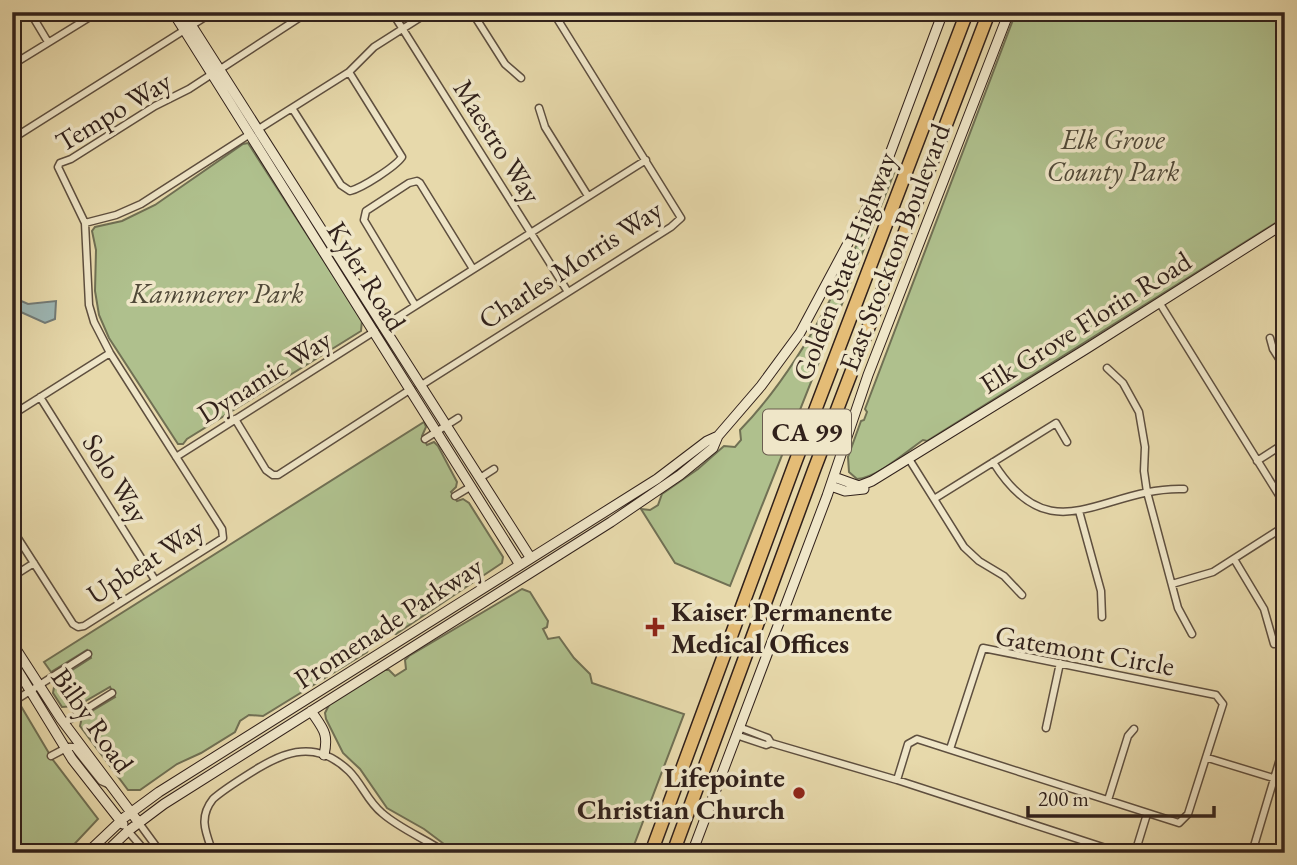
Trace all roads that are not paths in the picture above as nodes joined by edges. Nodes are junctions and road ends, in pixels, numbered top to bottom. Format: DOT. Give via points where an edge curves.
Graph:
graph roads {
  1 [pos="30,12"];
  2 [pos="98,12"];
  3 [pos="173,12"];
  4 [pos="183,12"];
  5 [pos="213,12"];
  6 [pos="308,12"];
  7 [pos="392,12"];
  8 [pos="429,12"];
  9 [pos="472,12"];
  10 [pos="553,12"];
  11 [pos="943,12"];
  12 [pos="967,12"];
  13 [pos="989,12"];
  14 [pos="1009,12"];
  15 [pos="188,28"];
  16 [pos="403,29"];
  17 [pos="48,43"];
  18 [pos="12,65"];
  19 [pos="216,72"];
  20 [pos="349,72"];
  21 [pos="521,78"];
  22 [pos="292,108"];
  23 [pos="540,108"];
  24 [pos="254,132"];
  25 [pos="12,139"];
  26 [pos="646,160"];
  27 [pos="588,196"];
  28 [pos="85,223"];
  29 [pos="1285,223"];
  30 [pos="531,233"];
  31 [pos="473,269"];
  32 [pos="568,292"];
  33 [pos="1159,302"];
  34 [pos="415,305"];
  35 [pos="378,329"];
  36 [pos="1270,338"];
  37 [pos="110,353"];
  38 [pos="1107,368"];
  39 [pos="1285,368"];
  40 [pos="416,386"];
  41 [pos="40,397"];
  42 [pos="12,415"];
  43 [pos="458,418"];
  44 [pos="235,419"];
  45 [pos="441,428"];
  46 [pos="718,436"];
  47 [pos="425,439"];
  48 [pos="1067,442"];
  49 [pos="1285,443"];
  50 [pos="176,457"];
  51 [pos="909,459"];
  52 [pos="1256,461"];
  53 [pos="993,463"];
  54 [pos="678,464"];
  55 [pos="494,468"];
  56 [pos="480,478"];
  57 [pos="832,482"];
  58 [pos="470,487"];
  59 [pos="640,489"];
  60 [pos="1184,489"];
  61 [pos="1147,492"];
  62 [pos="454,496"];
  63 [pos="649,497"];
  64 [pos="934,499"];
  65 [pos="1285,505"];
  66 [pos="1079,511"];
  67 [pos="611,522"];
  68 [pos="1285,526"];
  69 [pos="12,529"];
  70 [pos="513,530"];
  71 [pos="530,557"];
  72 [pos="1234,559"];
  73 [pos="34,563"];
  74 [pos="520,565"];
  75 [pos="12,577"];
  76 [pos="156,580"];
  77 [pos="1172,584"];
  78 [pos="1022,595"];
  79 [pos="440,615"];
  80 [pos="1102,617"];
  81 [pos="1192,634"];
  82 [pos="1273,644"];
  83 [pos="14,646"];
  84 [pos="385,651"];
  85 [pos="88,654"];
  86 [pos="392,659"];
  87 [pos="12,661"];
  88 [pos="1060,663"];
  89 [pos="35,688"];
  90 [pos="111,694"];
  91 [pos="335,695"];
  92 [pos="19,698"];
  93 [pos="311,711"];
  94 [pos="64,723"];
  95 [pos="1046,727"];
  96 [pos="1134,729"];
  97 [pos="738,731"];
  98 [pos="1285,742"];
  99 [pos="65,748"];
  100 [pos="950,749"];
  101 [pos="324,755"];
  102 [pos="51,756"];
  103 [pos="1208,758"];
  104 [pos="1273,778"];
  105 [pos="897,780"];
  106 [pos="110,785"];
  107 [pos="1108,800"];
  108 [pos="131,812"];
  109 [pos="1147,814"];
  110 [pos="120,821"];
  111 [pos="139,823"];
  112 [pos="128,831"];
  113 [pos="87,853"];
  114 [pos="105,853"];
  115 [pos="147,853"];
  116 [pos="161,853"];
  117 [pos="213,853"];
  118 [pos="446,853"];
  119 [pos="651,853"];
  120 [pos="673,853"];
  121 [pos="691,853"];
  122 [pos="1121,853"];
  123 [pos="1135,853"];
  124 [pos="1275,853"];
  1 -- 17 [label="street"];
  2 -- 17 [label="street"];
  3 -- 15 [label="main road, Kyler Road"];
  4 -- 15 [label="main road, Kyler Road"];
  5 -- 15 [label="street"];
  6 -- 19 [label="street"];
  7 -- 16 [label="street, Maestro Way"];
  8 -- 16 [label="street"];
  9 -- 21 [label="street" via="505,64"];
  10 -- 26 [label="street, Charles Morris Way"];
  11 -- 46 [label="main road, Promenade Parkway" via="876,191 800,333"];
  12 -- 119 [label="highway, Golden State Highway / CA 99"];
  13 -- 120 [label="highway, Golden State Highway / CA 99"];
  14 -- 57 [label="main road, East Stockton Boulevard" via="868,375"];
  15 -- 19 [label="main road, Kyler Road"];
  15 -- 25 [label="street"];
  16 -- 20 [label="street" via="374,47"];
  16 -- 30 [label="street, Maestro Way"];
  17 -- 18 [label="street"];
  19 -- 24 [label="main road, Kyler Road"];
  19 -- 24 [label="main road, Kyler Road" via="232,106"];
  19 -- 28 [label="street, Tempo Way" via="60,163 58,171"];
  20 -- 22 [label="street"];
  20 -- 22 [label="street" via="402,157 357,189 350,191 341,185"];
  22 -- 24 [label="street"];
  23 -- 27 [label="street" via="545,127"];
  24 -- 28 [label="street" via="141,204"];
  24 -- 35 [label="main road, Kyler Road" via="295,189"];
  24 -- 35 [label="main road, Kyler Road" via="340,276"];
  26 -- 27 [label="street, Dynamic Way"];
  26 -- 32 [label="street, Charles Morris Way" via="681,218"];
  27 -- 30 [label="street, Dynamic Way"];
  28 -- 37 [label="street, Tempo Way" via="89,305"];
  29 -- 33 [label="main road, Elk Grove Florin Road"];
  30 -- 31 [label="street, Dynamic Way"];
  30 -- 32 [label="street, Maestro Way"];
  31 -- 34 [label="street, Dynamic Way"];
  31 -- 34 [label="street" via="420,183 413,181 366,211 363,220"];
  32 -- 40 [label="street, Charles Morris Way"];
  33 -- 51 [label="main road, Elk Grove Florin Road"];
  33 -- 52 [label="street"];
  34 -- 35 [label="street, Dynamic Way"];
  35 -- 40 [label="main road, Kyler Road"];
  35 -- 44 [label="street, Dynamic Way"];
  36 -- 39 [label="street"];
  37 -- 41 [label="street"];
  37 -- 50 [label="street, Upbeat Way"];
  38 -- 61 [label="street" via="1123,383 1139,412"];
  40 -- 44 [label="street, Charles Morris Way" via="278,475 266,470"];
  40 -- 45 [label="main road, Kyler Road"];
  41 -- 42 [label="street"];
  41 -- 76 [label="street, Solo Way"];
  43 -- 45 [label="street"];
  44 -- 50 [label="street, Dynamic Way"];
  45 -- 47 [label="street"];
  45 -- 56 [label="main road, Kyler Road"];
  45 -- 58 [label="main road, Kyler Road"];
  46 -- 54 [label="main road, Promenade Parkway"];
  46 -- 63 [label="main road, Promenade Parkway" via="713,449"];
  48 -- 53 [label="street" via="1056,423"];
  49 -- 52 [label="street"];
  50 -- 76 [label="street, Upbeat Way" via="224,535"];
  51 -- 57 [label="main road, Elk Grove Florin Road" via="859,486"];
  51 -- 64 [label="street"];
  52 -- 65 [label="street"];
  53 -- 64 [label="street"];
  53 -- 66 [label="street" via="1028,503 1057,512"];
  54 -- 59 [label="main road, Promenade Parkway"];
  54 -- 63 [label="main road"];
  55 -- 56 [label="street"];
  56 -- 70 [label="main road, Kyler Road"];
  57 -- 97 [label="main road, East Stockton Boulevard"];
  58 -- 62 [label="street"];
  58 -- 70 [label="main road" via="479,487 499,518"];
  58 -- 74 [label="main road, Kyler Road"];
  59 -- 67 [label="main road" via="638,497 612,516"];
  59 -- 71 [label="main road, Promenade Parkway"];
  60 -- 61 [label="street"];
  61 -- 66 [label="street"];
  61 -- 77 [label="street"];
  63 -- 67 [label="main road, Promenade Parkway"];
  64 -- 78 [label="street" via="968,552 1004,576"];
  66 -- 80 [label="street" via="1101,591"];
  67 -- 86 [label="main road, Promenade Parkway"];
  68 -- 72 [label="street"];
  69 -- 73 [label="street, Upbeat Way"];
  70 -- 71 [label="main road, Kyler Road"];
  71 -- 74 [label="main road, Promenade Parkway"];
  72 -- 77 [label="street" via="1199,577"];
  72 -- 82 [label="street" via="1264,609"];
  73 -- 75 [label="street"];
  73 -- 76 [label="street, Upbeat Way" via="78,627"];
  74 -- 79 [label="main road, Promenade Parkway"];
  77 -- 81 [label="street" via="1180,614"];
  79 -- 84 [label="main road, Promenade Parkway"];
  79 -- 86 [label="main road" via="433,628 396,651"];
  83 -- 89 [label="main road, Bilby Road"];
  84 -- 91 [label="main road" via="383,660"];
  84 -- 108 [label="main road, Promenade Parkway"];
  85 -- 89 [label="street"];
  86 -- 91 [label="main road, Promenade Parkway"];
  87 -- 89 [label="main road, Bilby Road"];
  88 -- 95 [label="street"];
  88 -- 100 [label="street, Gatemont Circle" via="983,648"];
  88 -- 103 [label="street, Gatemont Circle" via="1216,695 1223,704"];
  89 -- 92 [label="street"];
  89 -- 94 [label="main road, Bilby Road"];
  89 -- 99 [label="main road, Bilby Road"];
  90 -- 94 [label="street"];
  91 -- 93 [label="main road, Promenade Parkway"];
  93 -- 101 [label="main road" via="327,740"];
  93 -- 111 [label="main road, Promenade Parkway"];
  94 -- 106 [label="main road, Bilby Road"];
  96 -- 107 [label="street"];
  97 -- 105 [label="street"];
  97 -- 121 [label="main road, East Stockton Boulevard"];
  98 -- 104 [label="street"];
  99 -- 102 [label="street"];
  99 -- 106 [label="street" via="76,749 101,781"];
  99 -- 110 [label="main road, Bilby Road"];
  100 -- 105 [label="street" via="917,739 908,744"];
  100 -- 107 [label="street"];
  101 -- 117 [label="street" via="305,751 280,755 216,796 207,807 204,822"];
  101 -- 118 [label="street" via="351,773 382,813"];
  103 -- 104 [label="street"];
  103 -- 109 [label="street" via="1188,814 1179,823"];
  104 -- 124 [label="street" via="1254,846"];
  105 -- 122 [label="street"];
  106 -- 108 [label="main road, Bilby Road"];
  107 -- 109 [label="street"];
  108 -- 110 [label="main road, Promenade Parkway"];
  108 -- 111 [label="main road, Bilby Road"];
  109 -- 123 [label="street"];
  110 -- 112 [label="main road, Bilby Road"];
  110 -- 113 [label="main road, Promenade Parkway"];
  111 -- 112 [label="main road, Promenade Parkway"];
  111 -- 116 [label="street"];
  112 -- 114 [label="main road, Promenade Parkway"];
  112 -- 115 [label="street"];
}
